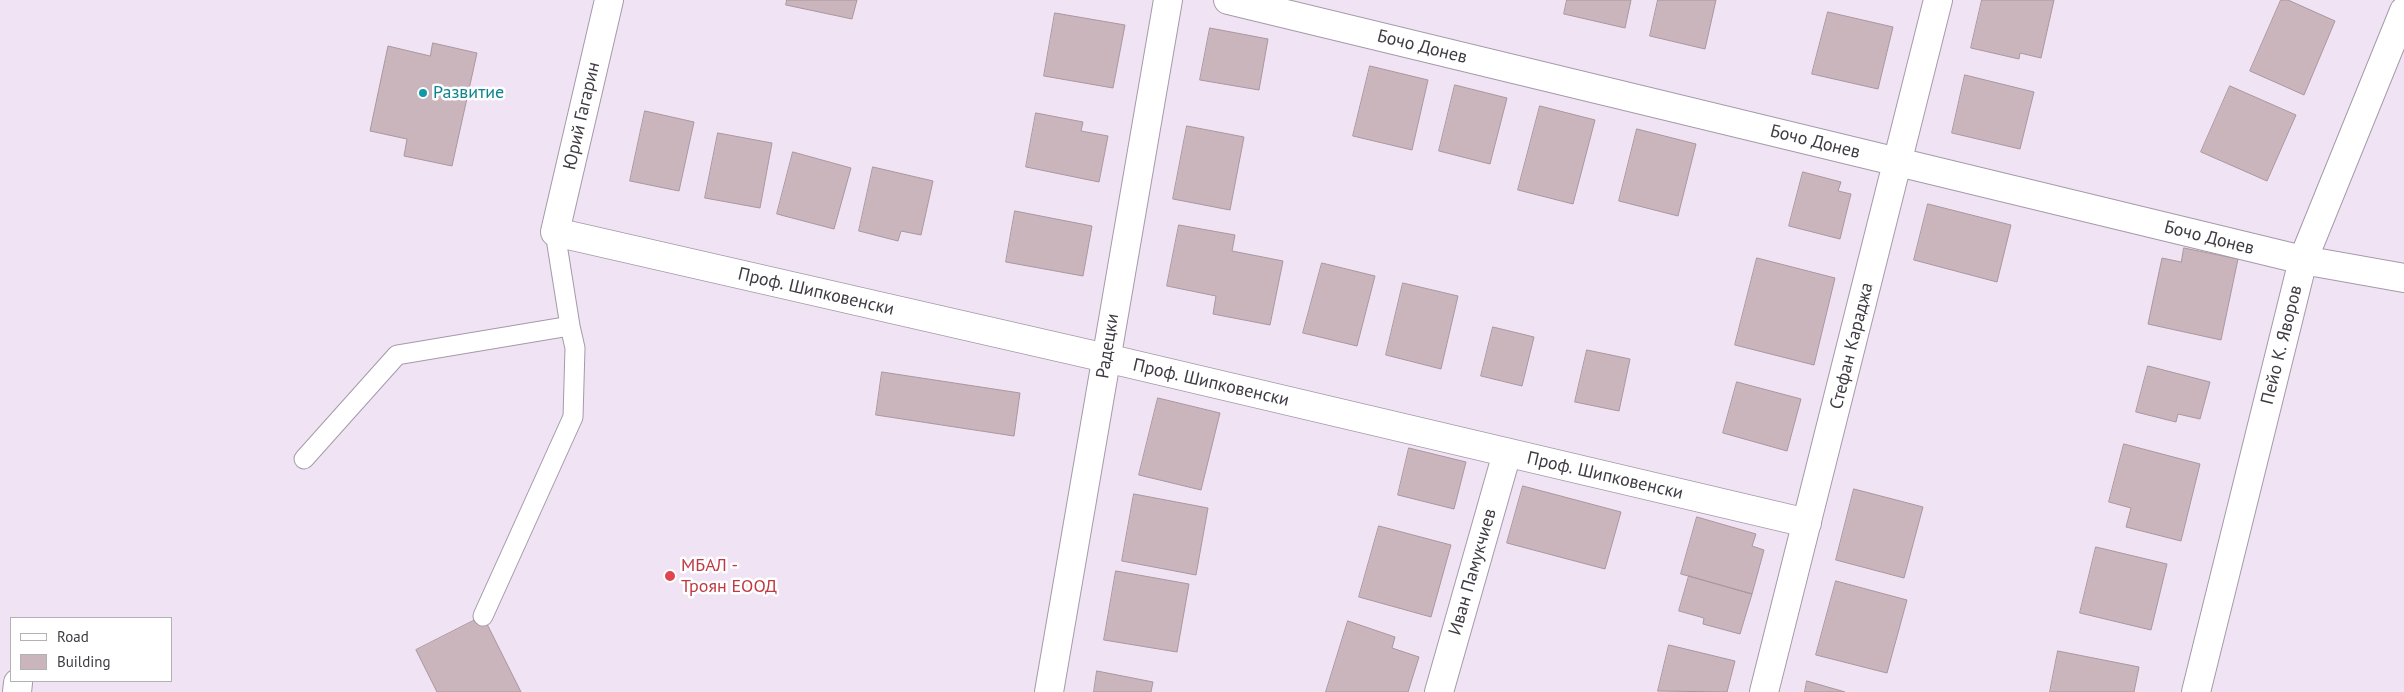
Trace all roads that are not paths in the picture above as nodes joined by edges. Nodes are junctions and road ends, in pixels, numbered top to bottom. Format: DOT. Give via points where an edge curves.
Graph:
graph roads {
  1 [pos="609,0"];
  2 [pos="1168,0"];
  3 [pos="1228,0"];
  4 [pos="1938,0"];
  5 [pos="2404,11"];
  6 [pos="1898,162"];
  7 [pos="555,232"];
  8 [pos="2303,260"];
  9 [pos="2404,278"];
  10 [pos="570,326"];
  11 [pos="1106,358"];
  12 [pos="1507,453"];
  13 [pos="304,459"];
  14 [pos="1807,523"];
  15 [pos="483,616"];
  16 [pos="1049,692"];
  17 [pos="1439,692"];
  18 [pos="1764,692"];
  19 [pos="2196,692"];
  1 -- 7 [label="street, Юрий Гагарин"];
  2 -- 11 [label="street, Радецки"];
  3 -- 6 [label="street, Бочо Донев"];
  4 -- 6 [label="street, Стефан Караджа"];
  5 -- 8 [label="street, Пейо К. Яворов"];
  6 -- 8 [label="street, Бочо Донев"];
  6 -- 14 [label="street, Стефан Караджа"];
  7 -- 10 [label="lane"];
  7 -- 11 [label="street, Проф. Шипковенски"];
  8 -- 9 [label="street, Бочо Донев"];
  8 -- 19 [label="street, Пейо К. Яворов"];
  10 -- 13 [label="lane" via="397,354"];
  10 -- 15 [label="lane" via="574,348 573,417"];
  11 -- 12 [label="street, Проф. Шипковенски"];
  11 -- 16 [label="street, Радецки"];
  12 -- 14 [label="street, Проф. Шипковенски"];
  12 -- 17 [label="street, Иван Памукчиев"];
  14 -- 18 [label="street, Стефан Караджа"];
}
